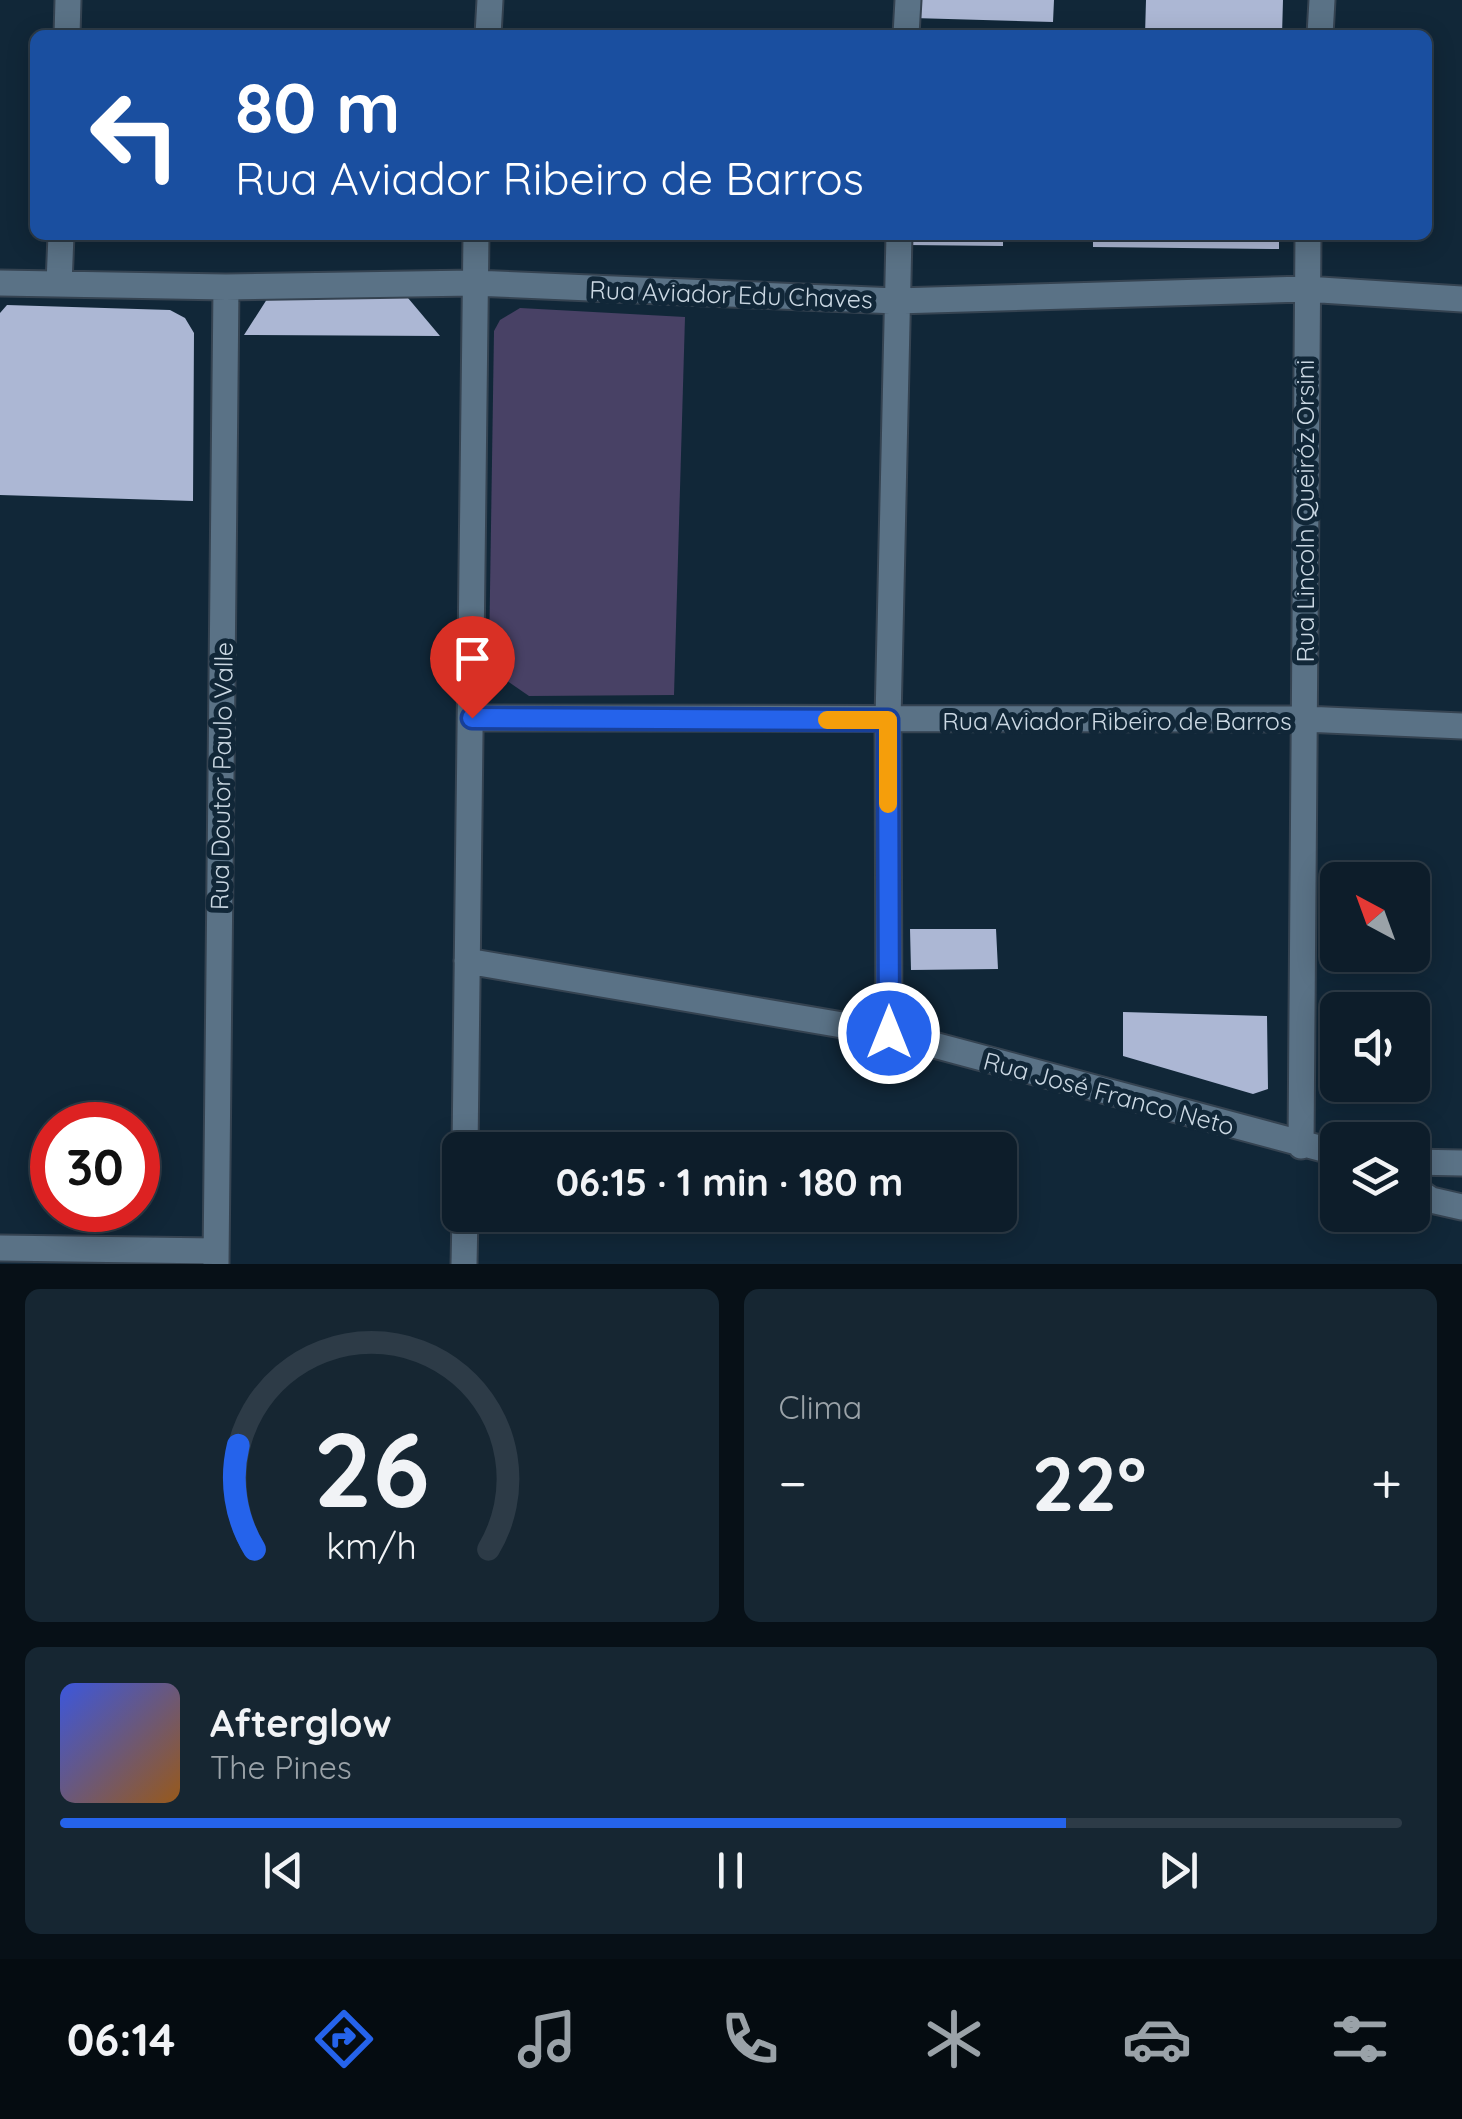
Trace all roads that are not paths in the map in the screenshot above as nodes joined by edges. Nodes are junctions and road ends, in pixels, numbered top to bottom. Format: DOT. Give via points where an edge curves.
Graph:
graph roads {
  1 [pos="68,0"];
  2 [pos="490,0"];
  3 [pos="908,0"];
  4 [pos="1322,0"];
  5 [pos="66,30"];
  6 [pos="488,30"];
  7 [pos="906,30"];
  8 [pos="1320,30"];
  9 [pos="61,240"];
  10 [pos="476,240"];
  11 [pos="898,240"];
  12 [pos="1308,240"];
  13 [pos="0,283"];
  14 [pos="59,284"];
  15 [pos="473,284"];
  16 [pos="226,288"];
  17 [pos="1305,289"];
  18 [pos="1462,299"];
  19 [pos="896,301"];
  20 [pos="472,718"];
  21 [pos="888,720"];
  22 [pos="1304,720"];
  23 [pos="1462,726"];
  24 [pos="467,961"];
  25 [pos="889,1033"];
  26 [pos="465,1132"];
  27 [pos="1301,1146"];
  28 [pos="1320,1150"];
  29 [pos="1430,1162"];
  30 [pos="1462,1163"];
  31 [pos="1430,1199"];
  32 [pos="1462,1207"];
  33 [pos="464,1232"];
  34 [pos="0,1248"];
  35 [pos="215,1258"];
  36 [pos="464,1264"];
  1 -- 5 [label="street"];
  2 -- 6 [label="street"];
  3 -- 7 [label="street"];
  4 -- 8 [label="street"];
  9 -- 14 [label="street"];
  10 -- 15 [label="street"];
  11 -- 19 [label="street"];
  12 -- 17 [label="street, Rua Lincoln Queiróz Orsini"];
  13 -- 14 [label="street, Rua Aviador Edu Chaves"];
  14 -- 16 [label="street, Rua Aviador Edu Chaves"];
  15 -- 16 [label="street, Rua Aviador Edu Chaves"];
  15 -- 19 [label="street, Rua Aviador Edu Chaves"];
  15 -- 20 [label="street"];
  16 -- 35 [label="street, Rua Doutor Paulo Valle"];
  17 -- 18 [label="street, Rua Aviador Edu Chaves"];
  17 -- 19 [label="street, Rua Aviador Edu Chaves"];
  17 -- 22 [label="street, Rua Lincoln Queiróz Orsini"];
  19 -- 21 [label="street"];
  20 -- 21 [label="street, Rua Aviador Ribeiro de Barros"];
  20 -- 24 [label="street"];
  21 -- 22 [label="street, Rua Aviador Ribeiro de Barros"];
  21 -- 25 [label="street"];
  22 -- 23 [label="street, Rua Aviador Ribeiro de Barros"];
  22 -- 27 [label="street, Rua Lincoln Queiróz Orsini"];
  24 -- 25 [label="street, Rua José Franco Neto"];
  24 -- 26 [label="street"];
  25 -- 27 [label="street, Rua José Franco Neto"];
  27 -- 28 [label="street, Rua José Franco Neto"];
  29 -- 30 [label="street"];
  31 -- 32 [label="street"];
  33 -- 36 [label="street"];
  34 -- 35 [label="street"];
}
